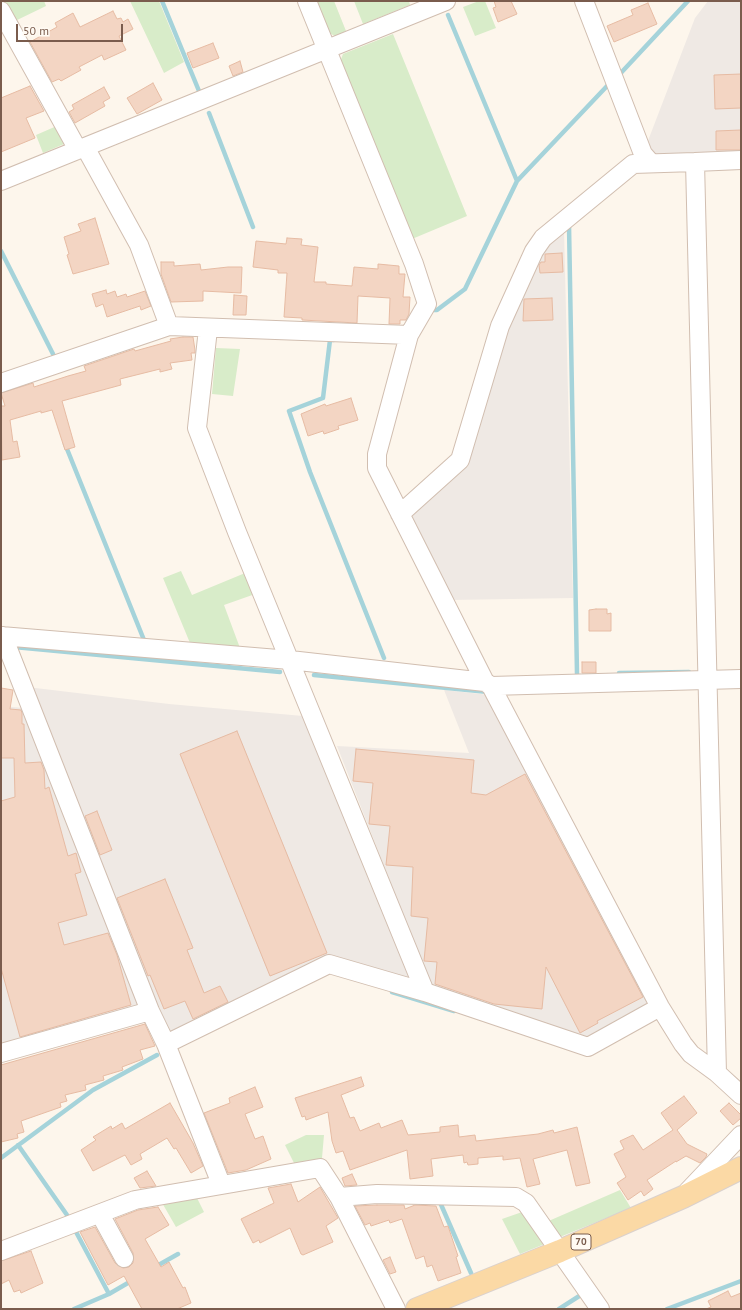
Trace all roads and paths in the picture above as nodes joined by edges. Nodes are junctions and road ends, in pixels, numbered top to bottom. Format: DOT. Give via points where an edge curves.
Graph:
graph roads {
  1 [pos="307,1"];
  2 [pos="446,1"];
  3 [pos="584,1"];
  4 [pos="1,11"];
  5 [pos="327,49"];
  6 [pos="82,148"];
  7 [pos="741,160"];
  8 [pos="695,162"];
  9 [pos="651,163"];
  10 [pos="1,181"];
  11 [pos="169,326"];
  12 [pos="208,329"];
  13 [pos="409,335"];
  14 [pos="1,383"];
  15 [pos="400,514"];
  16 [pos="2,636"];
  17 [pos="290,660"];
  18 [pos="741,679"];
  19 [pos="708,680"];
  20 [pos="488,684"];
  21 [pos="425,992"];
  22 [pos="660,1007"];
  23 [pos="150,1011"];
  24 [pos="166,1044"];
  25 [pos="1,1053"];
  26 [pos="717,1073"];
  27 [pos="741,1095"];
  28 [pos="741,1135"];
  29 [pos="741,1168"];
  30 [pos="221,1184"];
  31 [pos="683,1196"];
  32 [pos="339,1197"];
  33 [pos="100,1214"];
  34 [pos="1,1251"];
  35 [pos="560,1252"];
  36 [pos="124,1258"];
  37 [pos="396,1309"];
  38 [pos="417,1309"];
  39 [pos="600,1309"];
  1 -- 5 [label="street"];
  2 -- 5 [label="street"];
  3 -- 9 [label="street" via="643,154"];
  4 -- 6 [label="street"];
  5 -- 6 [label="street"];
  5 -- 13 [label="street" via="414,264 427,304"];
  6 -- 10 [label="street"];
  6 -- 11 [label="street" via="138,244"];
  7 -- 8 [label="street"];
  8 -- 9 [label="street"];
  8 -- 19 [label="street"];
  9 -- 15 [label="street" via="633,164 543,238 500,326 460,460"];
  11 -- 12 [label="street"];
  11 -- 14 [label="street"];
  12 -- 13 [label="street"];
  12 -- 17 [label="street" via="197,428"];
  13 -- 15 [label="street" via="377,454 377,468"];
  15 -- 20 [label="street"];
  16 -- 17 [label="street"];
  16 -- 23 [label="street"];
  17 -- 20 [label="street"];
  17 -- 21 [label="street"];
  18 -- 19 [label="street"];
  19 -- 20 [label="street"];
  19 -- 26 [label="street"];
  20 -- 22 [label="street"];
  21 -- 22 [label="street" via="588,1047"];
  21 -- 24 [label="street" via="328,964"];
  22 -- 26 [label="street" via="691,1054"];
  23 -- 24 [label="street"];
  23 -- 25 [label="street"];
  24 -- 30 [label="street"];
  26 -- 27 [label="street"];
  28 -- 31 [label="street"];
  29 -- 31 [label="main road, 70"];
  30 -- 32 [label="street" via="320,1168"];
  30 -- 33 [label="street" via="135,1200"];
  31 -- 35 [label="main road, 70"];
  32 -- 35 [label="street" via="377,1194 516,1197 526,1203"];
  32 -- 37 [label="street"];
  33 -- 34 [label="street"];
  33 -- 36 [label="street"];
  35 -- 38 [label="main road, 70"];
  35 -- 39 [label="street"];
}
